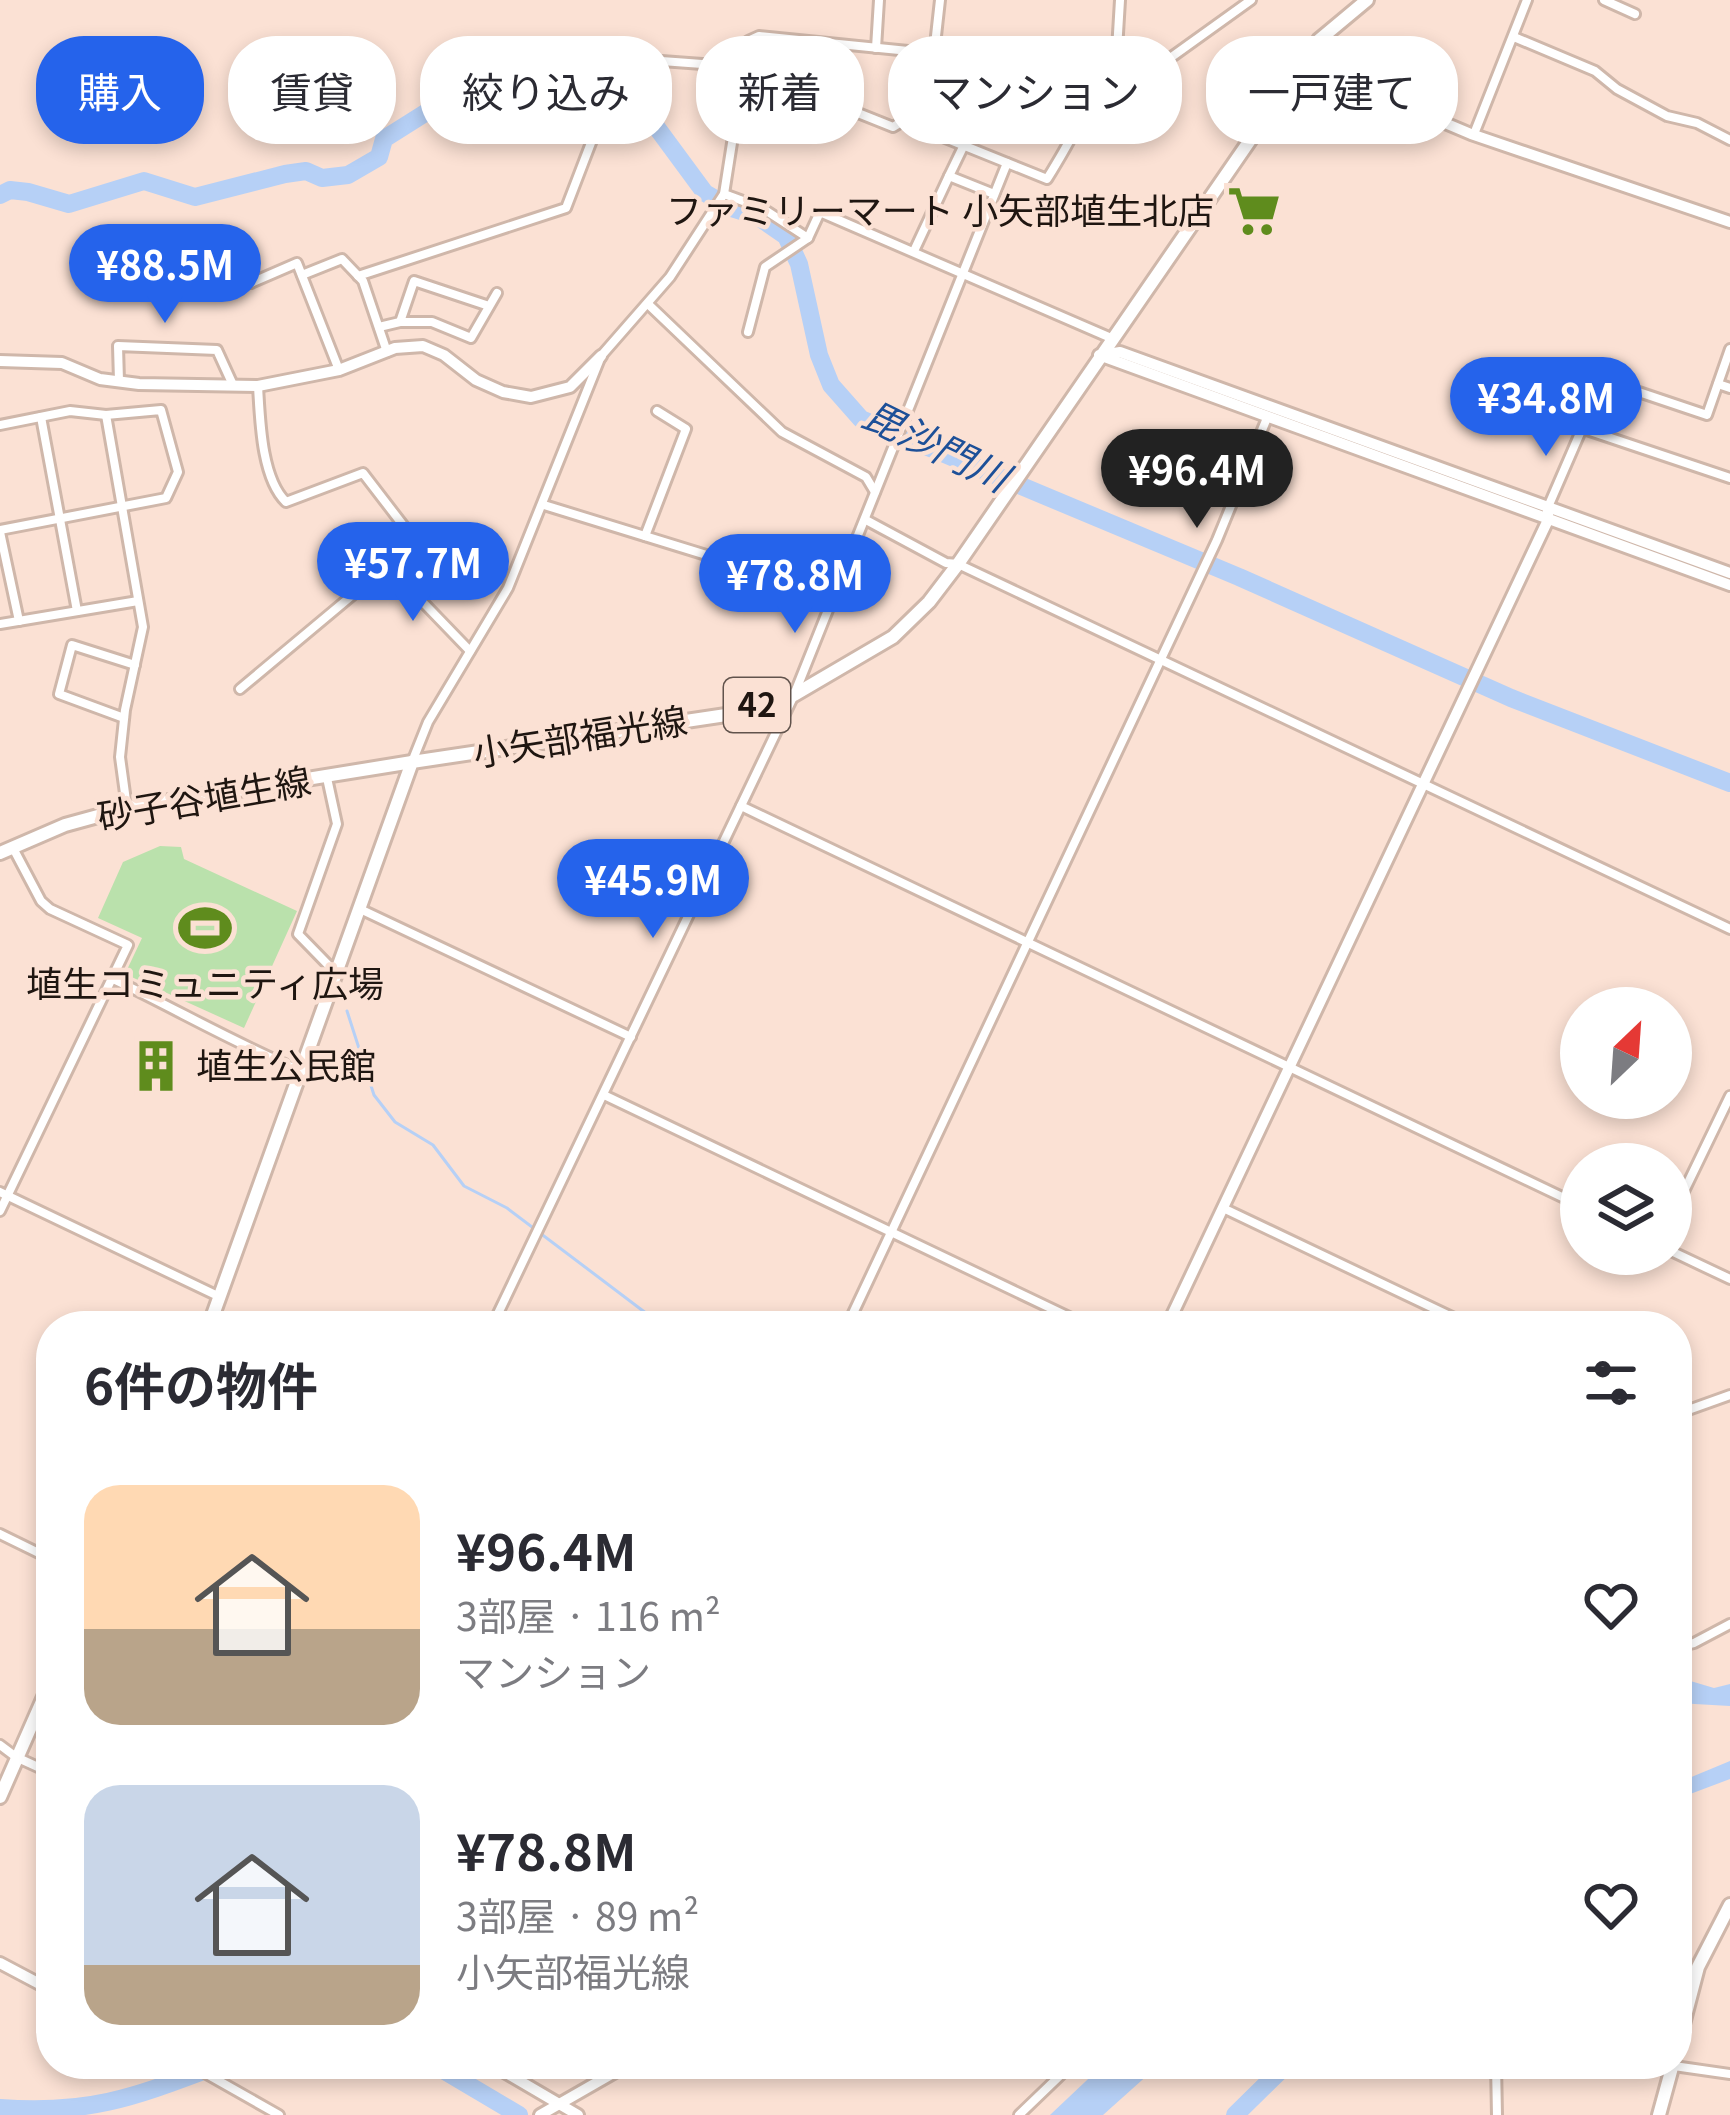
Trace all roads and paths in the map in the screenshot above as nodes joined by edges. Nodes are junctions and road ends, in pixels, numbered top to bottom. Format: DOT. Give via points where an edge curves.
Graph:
graph roads {
  1 [pos="879,0"];
  2 [pos="940,0"];
  3 [pos="1120,0"];
  4 [pos="1251,0"];
  5 [pos="1526,0"];
  6 [pos="1604,0"];
  7 [pos="1359,2"];
  8 [pos="1635,14"];
  9 [pos="936,36"];
  10 [pos="1118,36"];
  11 [pos="1323,36"];
  12 [pos="1514,37"];
  13 [pos="864,47"];
  14 [pos="876,48"];
  15 [pos="888,49"];
  16 [pos="1182,50"];
  17 [pos="864,116"];
  18 [pos="1458,127"];
  19 [pos="1474,134"];
  20 [pos="1730,140"];
  21 [pos="591,144"];
  22 [pos="732,144"];
  23 [pos="1068,144"];
  24 [pos="1246,144"];
  25 [pos="964,146"];
  26 [pos="1007,163"];
  27 [pos="949,176"];
  28 [pos="724,194"];
  29 [pos="994,194"];
  30 [pos="1730,222"];
  31 [pos="808,238"];
  32 [pos="914,252"];
  33 [pos="962,272"];
  34 [pos="302,275"];
  35 [pos="358,275"];
  36 [pos="251,284"];
  37 [pos="497,292"];
  38 [pos="648,304"];
  39 [pos="489,306"];
  40 [pos="400,322"];
  41 [pos="379,327"];
  42 [pos="748,332"];
  43 [pos="1111,338"];
  44 [pos="1730,349"];
  45 [pos="387,352"];
  46 [pos="1099,355"];
  47 [pos="601,356"];
  48 [pos="0,361"];
  49 [pos="339,370"];
  50 [pos="118,381"];
  51 [pos="1718,384"];
  52 [pos="232,385"];
  53 [pos="258,386"];
  54 [pos="1730,388"];
  55 [pos="657,411"];
  56 [pos="106,415"];
  57 [pos="40,417"];
  58 [pos="1267,418"];
  59 [pos="0,425"];
  60 [pos="1584,429"];
  61 [pos="1730,478"];
  62 [pos="876,493"];
  63 [pos="122,505"];
  64 [pos="544,505"];
  65 [pos="1548,513"];
  66 [pos="60,518"];
  67 [pos="866,520"];
  68 [pos="0,531"];
  69 [pos="645,536"];
  70 [pos="958,564"];
  71 [pos="388,566"];
  72 [pos="1730,573"];
  73 [pos="1730,585"];
  74 [pos="836,595"];
  75 [pos="138,601"];
  76 [pos="77,611"];
  77 [pos="19,621"];
  78 [pos="0,624"];
  79 [pos="470,652"];
  80 [pos="1160,658"];
  81 [pos="135,664"];
  82 [pos="240,689"];
  83 [pos="794,694"];
  84 [pos="124,718"];
  85 [pos="412,762"];
  86 [pos="327,778"];
  87 [pos="1424,785"];
  88 [pos="741,806"];
  89 [pos="127,808"];
  90 [pos="6,850"];
  91 [pos="360,909"];
  92 [pos="1730,929"];
  93 [pos="1027,942"];
  94 [pos="337,975"];
  95 [pos="112,979"];
  96 [pos="632,1037"];
  97 [pos="1290,1067"];
  98 [pos="302,1072"];
  99 [pos="604,1095"];
  100 [pos="1730,1096"];
  101 [pos="1692,1175"];
  102 [pos="4,1193"];
  103 [pos="1560,1196"];
  104 [pos="1223,1208"];
  105 [pos="0,1211"];
  106 [pos="892,1234"];
  107 [pos="1692,1261"];
  108 [pos="1730,1279"];
  109 [pos="222,1297"];
  110 [pos="216,1311"];
  111 [pos="499,1311"];
  112 [pos="855,1311"];
  113 [pos="1056,1311"];
  114 [pos="1174,1311"];
  115 [pos="1439,1311"];
  116 [pos="1730,1395"];
  117 [pos="1692,1409"];
  118 [pos="0,1534"];
  119 [pos="36,1552"];
  120 [pos="1730,1624"];
  121 [pos="1692,1640"];
  122 [pos="36,1714"];
  123 [pos="0,1745"];
  124 [pos="16,1757"];
  125 [pos="36,1766"];
  126 [pos="0,1797"];
  127 [pos="1730,1904"];
  128 [pos="0,1963"];
  129 [pos="36,1982"];
  130 [pos="1692,1990"];
  131 [pos="1692,2068"];
  132 [pos="1730,2074"];
  133 [pos="216,2079"];
  134 [pos="517,2079"];
  135 [pos="1056,2079"];
  136 [pos="1496,2079"];
  137 [pos="1669,2079"];
  138 [pos="602,2080"];
  139 [pos="559,2103"];
  140 [pos="280,2115"];
  141 [pos="540,2115"];
  142 [pos="578,2115"];
  143 [pos="1019,2115"];
  144 [pos="1497,2115"];
  145 [pos="1660,2115"];
  1 -- 14 [label="street"];
  2 -- 9 [label="street"];
  3 -- 10 [label="street"];
  4 -- 16 [label="street"];
  5 -- 12 [label="street"];
  6 -- 8 [label="street"];
  7 -- 11 [label="main road, 小矢部福光線 / 42"];
  12 -- 19 [label="street"];
  12 -- 20 [label="street"];
  13 -- 14 [label="street"];
  14 -- 15 [label="street"];
  17 -- 25 [label="street" via="893,127 903,121"];
  18 -- 19 [label="street"];
  19 -- 30 [label="street"];
  21 -- 35 [label="street" via="566,208"];
  22 -- 28 [label="street"];
  23 -- 26 [label="street" via="1047,179"];
  24 -- 43 [label="main road, 小矢部福光線 / 42"];
  25 -- 26 [label="street"];
  25 -- 27 [label="street"];
  26 -- 29 [label="street"];
  27 -- 29 [label="street"];
  27 -- 32 [label="street"];
  28 -- 31 [label="street"];
  28 -- 38 [label="street"];
  29 -- 33 [label="street"];
  31 -- 32 [label="street" via="820,212"];
  31 -- 42 [label="street" via="765,267"];
  32 -- 33 [label="street"];
  33 -- 43 [label="street"];
  33 -- 62 [label="street"];
  34 -- 35 [label="street" via="342,259"];
  34 -- 36 [label="street" via="297,263"];
  34 -- 49 [label="street"];
  35 -- 41 [label="street"];
  37 -- 39 [label="street"];
  38 -- 47 [label="street"];
  38 -- 62 [label="street" via="782,432 866,478"];
  39 -- 40 [label="street" via="471,338 432,322"];
  39 -- 40 [label="street" via="414,281"];
  40 -- 41 [label="street"];
  41 -- 45 [label="street"];
  43 -- 46 [label="main road, 小矢部福光線 / 42"];
  44 -- 51 [label="street"];
  45 -- 47 [label="street" via="423,346 476,380 531,397 570,387"];
  45 -- 49 [label="street"];
  46 -- 58 [label="street"];
  46 -- 65 [label="street" via="1120,352"];
  46 -- 70 [label="main road, 小矢部福光線 / 42"];
  47 -- 64 [label="street"];
  48 -- 50 [label="street" via="62,363"];
  49 -- 53 [label="street"];
  50 -- 52 [label="street"];
  50 -- 52 [label="street" via="118,346 217,350"];
  51 -- 54 [label="street"];
  51 -- 60 [label="street" via="1707,415 1604,380"];
  52 -- 53 [label="street"];
  53 -- 71 [label="street" via="262,442 279,495 286,502 363,473 416,542"];
  55 -- 69 [label="street" via="686,429"];
  56 -- 57 [label="street"];
  56 -- 63 [label="street"];
  56 -- 63 [label="street" via="161,410 178,472 166,498"];
  57 -- 59 [label="street"];
  57 -- 66 [label="street"];
  58 -- 65 [label="street"];
  58 -- 80 [label="street"];
  60 -- 61 [label="street"];
  60 -- 65 [label="street"];
  62 -- 67 [label="street"];
  63 -- 66 [label="street"];
  63 -- 75 [label="street"];
  64 -- 69 [label="street"];
  64 -- 79 [label="street"];
  65 -- 72 [label="street"];
  65 -- 73 [label="street"];
  65 -- 87 [label="street"];
  66 -- 68 [label="street"];
  66 -- 76 [label="street"];
  67 -- 70 [label="street"];
  67 -- 74 [label="street"];
  68 -- 77 [label="street"];
  69 -- 74 [label="street"];
  70 -- 80 [label="street"];
  70 -- 83 [label="main road, 小矢部福光線 / 42" via="893,637"];
  71 -- 79 [label="street"];
  71 -- 82 [label="street"];
  74 -- 83 [label="street"];
  75 -- 76 [label="street"];
  75 -- 81 [label="street" via="143,627"];
  76 -- 77 [label="street"];
  77 -- 78 [label="street"];
  79 -- 85 [label="street"];
  80 -- 87 [label="street"];
  80 -- 93 [label="street"];
  81 -- 84 [label="street"];
  81 -- 84 [label="street" via="72,645 59,694"];
  83 -- 85 [label="main road, 小矢部福光線 / 42" via="726,715"];
  83 -- 88 [label="street"];
  84 -- 89 [label="street"];
  85 -- 86 [label="main road, 砂子谷埴生線"];
  85 -- 91 [label="main road"];
  86 -- 89 [label="main road, 砂子谷埴生線"];
  86 -- 94 [label="street" via="337,824 298,934"];
  87 -- 92 [label="street"];
  87 -- 97 [label="street"];
  88 -- 93 [label="street"];
  88 -- 96 [label="street"];
  89 -- 90 [label="main road, 砂子谷埴生線"];
  90 -- 95 [label="street" via="50,909 128,945"];
  91 -- 94 [label="main road"];
  91 -- 96 [label="street"];
  93 -- 97 [label="street"];
  93 -- 106 [label="street"];
  94 -- 98 [label="main road"];
  95 -- 98 [label="street"];
  95 -- 102 [label="street"];
  96 -- 99 [label="street"];
  97 -- 103 [label="street"];
  97 -- 104 [label="street"];
  98 -- 109 [label="main road"];
  99 -- 106 [label="street"];
  99 -- 111 [label="street"];
  100 -- 101 [label="street"];
  102 -- 105 [label="street"];
  102 -- 109 [label="street"];
  104 -- 114 [label="street"];
  104 -- 115 [label="street"];
  106 -- 112 [label="street"];
  106 -- 113 [label="street"];
  107 -- 108 [label="street"];
  109 -- 110 [label="main road"];
  116 -- 117 [label="street"];
  118 -- 119 [label="street"];
  120 -- 121 [label="street"];
  122 -- 124 [label="main road"];
  123 -- 124 [label="street"];
  124 -- 125 [label="street"];
  124 -- 126 [label="main road"];
  127 -- 130 [label="main road"];
  128 -- 129 [label="street"];
  131 -- 132 [label="street"];
  133 -- 140 [label="street"];
  134 -- 139 [label="street"];
  135 -- 143 [label="street"];
  136 -- 144 [label="street"];
  137 -- 145 [label="main road"];
  138 -- 139 [label="street"];
  139 -- 141 [label="street"];
  139 -- 142 [label="street"];
}
